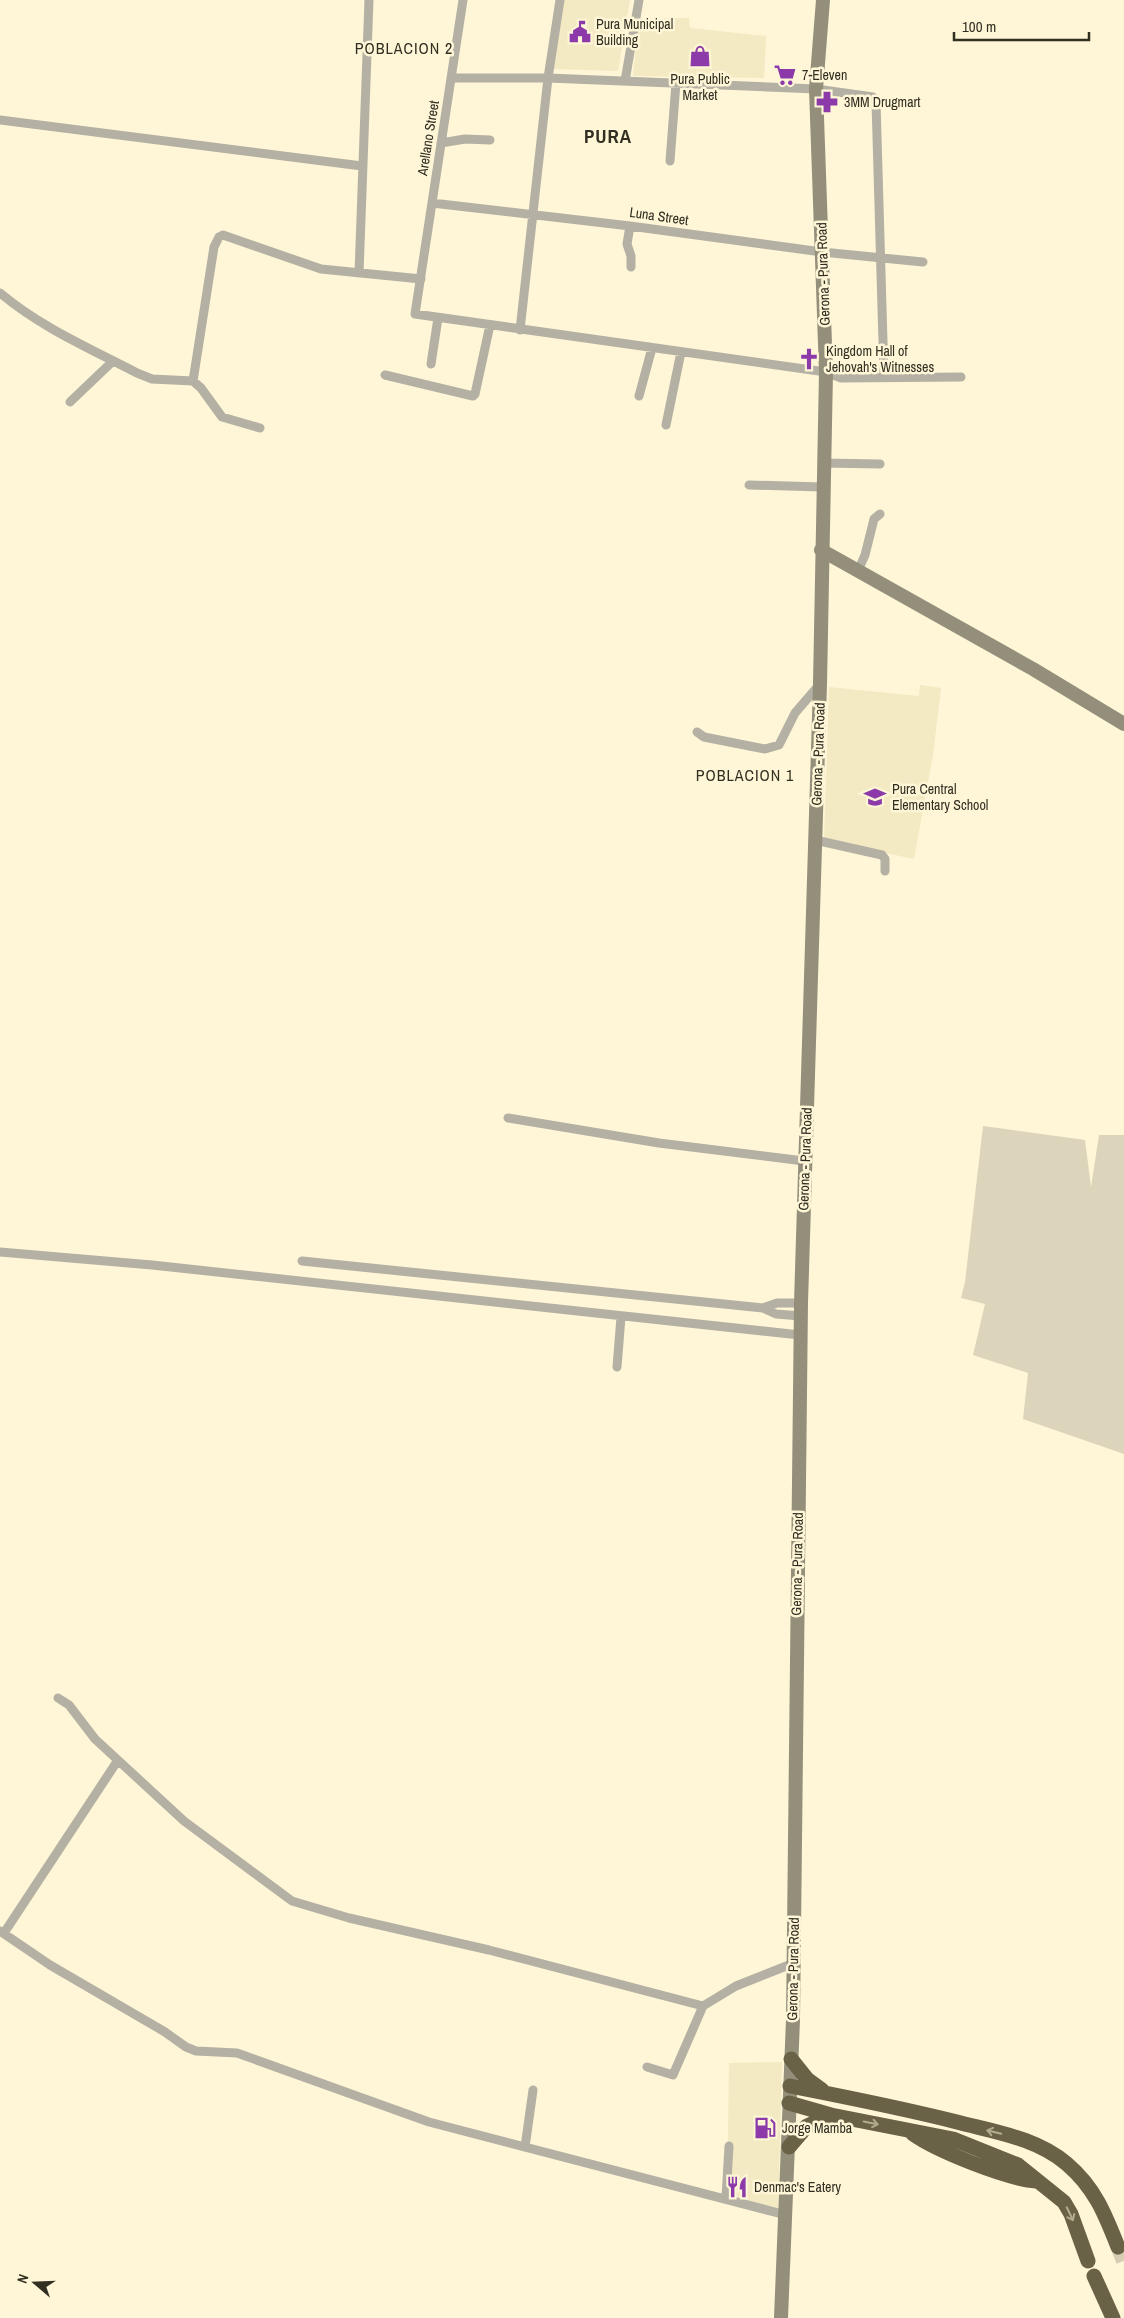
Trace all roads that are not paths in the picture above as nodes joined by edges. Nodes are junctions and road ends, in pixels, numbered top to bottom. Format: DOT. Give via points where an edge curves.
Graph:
graph roads {
  1 [pos="369,0"];
  2 [pos="463,0"];
  3 [pos="560,0"];
  4 [pos="639,0"];
  5 [pos="823,0"];
  6 [pos="451,78"];
  7 [pos="548,78"];
  8 [pos="625,81"];
  9 [pos="676,84"];
  10 [pos="816,89"];
  11 [pos="0,120"];
  12 [pos="490,140"];
  13 [pos="441,143"];
  14 [pos="670,161"];
  15 [pos="362,166"];
  16 [pos="432,203"];
  17 [pos="533,214"];
  18 [pos="630,226"];
  19 [pos="822,252"];
  20 [pos="881,259"];
  21 [pos="923,262"];
  22 [pos="630,267"];
  23 [pos="359,273"];
  24 [pos="421,279"];
  25 [pos="0,293"];
  26 [pos="438,318"];
  27 [pos="490,326"];
  28 [pos="520,330"];
  29 [pos="652,348"];
  30 [pos="681,352"];
  31 [pos="113,361"];
  32 [pos="431,364"];
  33 [pos="826,372"];
  34 [pos="385,375"];
  35 [pos="884,376"];
  36 [pos="961,377"];
  37 [pos="193,381"];
  38 [pos="639,396"];
  39 [pos="70,402"];
  40 [pos="666,425"];
  41 [pos="260,428"];
  42 [pos="823,464"];
  43 [pos="880,464"];
  44 [pos="749,485"];
  45 [pos="822,487"];
  46 [pos="880,514"];
  47 [pos="821,550"];
  48 [pos="858,571"];
  49 [pos="820,684"];
  50 [pos="1124,724"];
  51 [pos="697,732"];
  52 [pos="815,840"];
  53 [pos="885,871"];
  54 [pos="508,1118"];
  55 [pos="804,1161"];
  56 [pos="0,1252"];
  57 [pos="302,1261"];
  58 [pos="801,1309"];
  59 [pos="620,1317"];
  60 [pos="800,1336"];
  61 [pos="617,1367"];
  62 [pos="58,1698"];
  63 [pos="118,1760"];
  64 [pos="2,1932"];
  65 [pos="794,1963"];
  66 [pos="703,2006"];
  67 [pos="791,2059"];
  68 [pos="647,2068"];
  69 [pos="790,2086"];
  70 [pos="534,2090"];
  71 [pos="827,2094"];
  72 [pos="790,2103"];
  73 [pos="831,2115"];
  74 [pos="525,2146"];
  75 [pos="729,2146"];
  76 [pos="789,2147"];
  77 [pos="726,2198"];
  78 [pos="786,2215"];
  79 [pos="1118,2247"];
  80 [pos="1088,2261"];
  81 [pos="1094,2276"];
  82 [pos="782,2318"];
  83 [pos="1113,2318"];
  1 -- 15 [label="street"];
  2 -- 6 [label="street, Arellano Street"];
  3 -- 7 [label="street"];
  4 -- 8 [label="street"];
  5 -- 10 [label="main road, Gerona - Pura Road"];
  6 -- 7 [label="street"];
  6 -- 13 [label="street, Arellano Street"];
  7 -- 8 [label="street"];
  7 -- 17 [label="street"];
  8 -- 9 [label="street"];
  9 -- 10 [label="street"];
  9 -- 14 [label="street"];
  10 -- 19 [label="main road, Gerona - Pura Road"];
  10 -- 20 [label="street" via="871,96 876,102"];
  11 -- 15 [label="street"];
  12 -- 13 [label="street"];
  13 -- 16 [label="street, Arellano Street"];
  15 -- 23 [label="street"];
  16 -- 17 [label="street, Luna Street"];
  16 -- 24 [label="street, Arellano Street"];
  17 -- 18 [label="street, Luna Street"];
  17 -- 28 [label="street"];
  18 -- 19 [label="street, Luna Street"];
  18 -- 22 [label="street" via="627,244"];
  19 -- 20 [label="street, Luna Street"];
  19 -- 33 [label="main road, Gerona - Pura Road"];
  20 -- 21 [label="street, Luna Street"];
  20 -- 35 [label="street"];
  23 -- 24 [label="street"];
  23 -- 37 [label="street" via="321,268 229,235 219,237 214,247"];
  24 -- 26 [label="street, Arellano Street" via="415,314"];
  25 -- 31 [label="street" via="46,325"];
  26 -- 27 [label="street"];
  26 -- 32 [label="street"];
  27 -- 28 [label="street"];
  27 -- 34 [label="street" via="473,396"];
  28 -- 29 [label="street"];
  29 -- 30 [label="street"];
  29 -- 38 [label="street"];
  30 -- 33 [label="street"];
  30 -- 40 [label="street"];
  31 -- 37 [label="street" via="152,379"];
  31 -- 39 [label="street"];
  33 -- 35 [label="street" via="841,378"];
  33 -- 42 [label="main road, Gerona - Pura Road"];
  35 -- 36 [label="street"];
  37 -- 41 [label="street" via="222,417"];
  42 -- 43 [label="street"];
  42 -- 45 [label="main road, Gerona - Pura Road"];
  44 -- 45 [label="street"];
  45 -- 47 [label="main road, Gerona - Pura Road"];
  46 -- 48 [label="street" via="874,518"];
  47 -- 48 [label="main road"];
  47 -- 49 [label="main road, Gerona - Pura Road"];
  48 -- 50 [label="main road"];
  49 -- 51 [label="street" via="790,720 779,744 772,748 704,738"];
  49 -- 52 [label="main road, Gerona - Pura Road"];
  52 -- 53 [label="street" via="882,855"];
  52 -- 55 [label="main road, Gerona - Pura Road"];
  54 -- 55 [label="street" via="660,1143"];
  55 -- 58 [label="main road, Gerona - Pura Road"];
  56 -- 59 [label="street" via="181,1268"];
  57 -- 58 [label="street" via="763,1308 776,1303"];
  58 -- 60 [label="main road, Gerona - Pura Road"];
  59 -- 60 [label="street"];
  59 -- 61 [label="street"];
  60 -- 65 [label="main road, Gerona - Pura Road"];
  62 -- 63 [label="street" via="69,1705 90,1733"];
  63 -- 64 [label="street"];
  63 -- 66 [label="street" via="184,1821 292,1900 349,1918 489,1950"];
  64 -- 74 [label="street" via="50,1965 186,2047 196,2051 236,2053 428,2122"];
  65 -- 66 [label="street" via="730,1989"];
  65 -- 67 [label="main road, Gerona - Pura Road"];
  66 -- 68 [label="street" via="673,2075"];
  67 -- 69 [label="main road, Gerona - Pura Road"];
  67 -- 71 [label="highway" via="807,2079"];
  69 -- 71 [label="highway"];
  69 -- 72 [label="main road, Gerona - Pura Road"];
  70 -- 74 [label="street"];
  79 -- 71 [label="highway, one-way" via="1101,2204 1086,2183 1066,2163 1041,2147 1008,2135 906,2109"];
  72 -- 73 [label="highway"];
  72 -- 76 [label="main road, Gerona - Pura Road"];
  73 -- 76 [label="highway" via="806,2126"];
  73 -- 80 [label="highway, one-way" via="953,2140 1018,2166 1064,2202"];
  74 -- 77 [label="street"];
  75 -- 77 [label="street"];
  76 -- 78 [label="main road, Gerona - Pura Road"];
  77 -- 78 [label="street"];
  78 -- 82 [label="main road, Gerona - Pura Road"];
  81 -- 83 [label="highway"];
}
